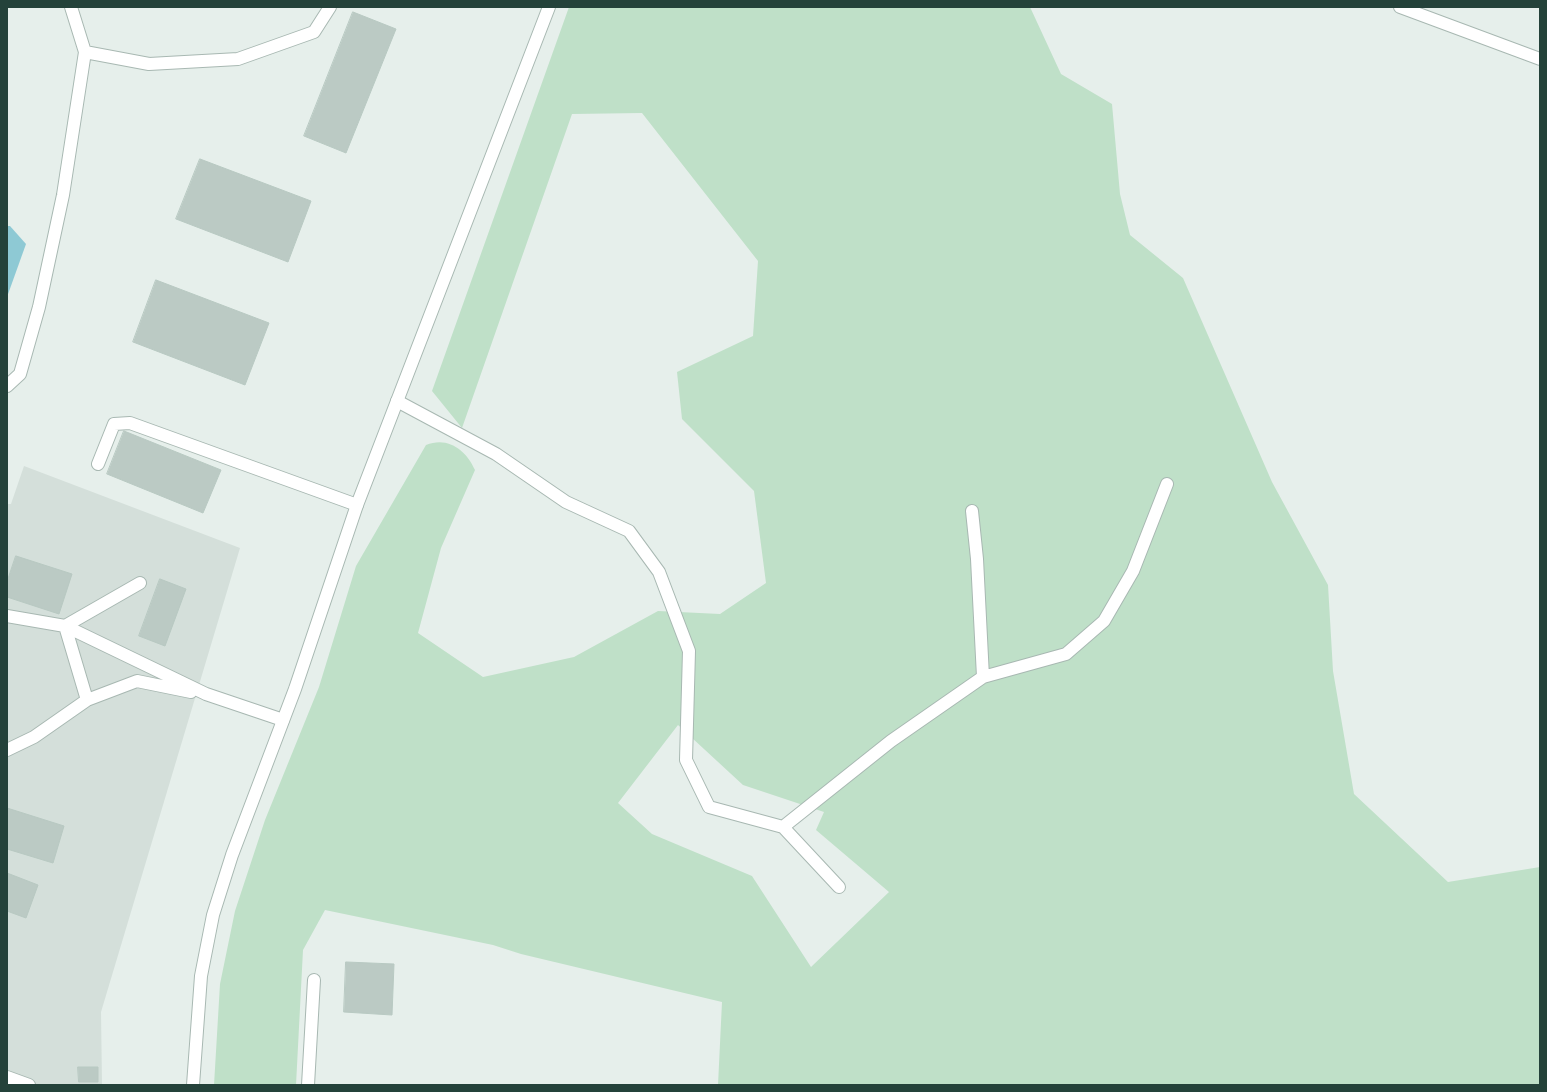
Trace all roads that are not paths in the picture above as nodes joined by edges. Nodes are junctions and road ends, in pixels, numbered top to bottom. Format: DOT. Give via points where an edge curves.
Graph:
graph roads {
  1 [pos="71,7"];
  2 [pos="330,7"];
  3 [pos="549,7"];
  4 [pos="1400,7"];
  5 [pos="85,52"];
  6 [pos="1540,59"];
  7 [pos="7,386"];
  8 [pos="396,401"];
  9 [pos="98,464"];
  10 [pos="1167,484"];
  11 [pos="357,505"];
  12 [pos="972,511"];
  13 [pos="140,583"];
  14 [pos="7,616"];
  15 [pos="65,626"];
  16 [pos="983,677"];
  17 [pos="206,694"];
  18 [pos="87,700"];
  19 [pos="283,720"];
  20 [pos="7,750"];
  21 [pos="783,827"];
  22 [pos="839,887"];
  23 [pos="314,980"];
  24 [pos="7,1077"];
  25 [pos="29,1085"];
  26 [pos="193,1085"];
  27 [pos="308,1085"];
  1 -- 5 [label="street"];
  2 -- 5 [label="street" via="314,32 238,59 149,64"];
  3 -- 8 [label="street"];
  4 -- 6 [label="street"];
  5 -- 7 [label="street" via="63,195 39,307 20,374"];
  8 -- 11 [label="street"];
  8 -- 21 [label="street" via="496,454 566,502 629,531 659,572 689,651 686,760 709,807"];
  9 -- 11 [label="street" via="114,424 130,423"];
  10 -- 16 [label="street" via="1132,571 1104,621 1066,654"];
  11 -- 19 [label="street"];
  12 -- 16 [label="street"];
  13 -- 15 [label="street"];
  14 -- 15 [label="street"];
  15 -- 17 [label="street"];
  15 -- 18 [label="street"];
  16 -- 21 [label="street" via="891,741"];
  17 -- 18 [label="street" via="137,681"];
  17 -- 19 [label="street"];
  18 -- 20 [label="street" via="34,736"];
  19 -- 26 [label="street" via="232,856 213,915 201,976"];
  21 -- 22 [label="street"];
  23 -- 27 [label="street"];
  24 -- 25 [label="street"];
}
